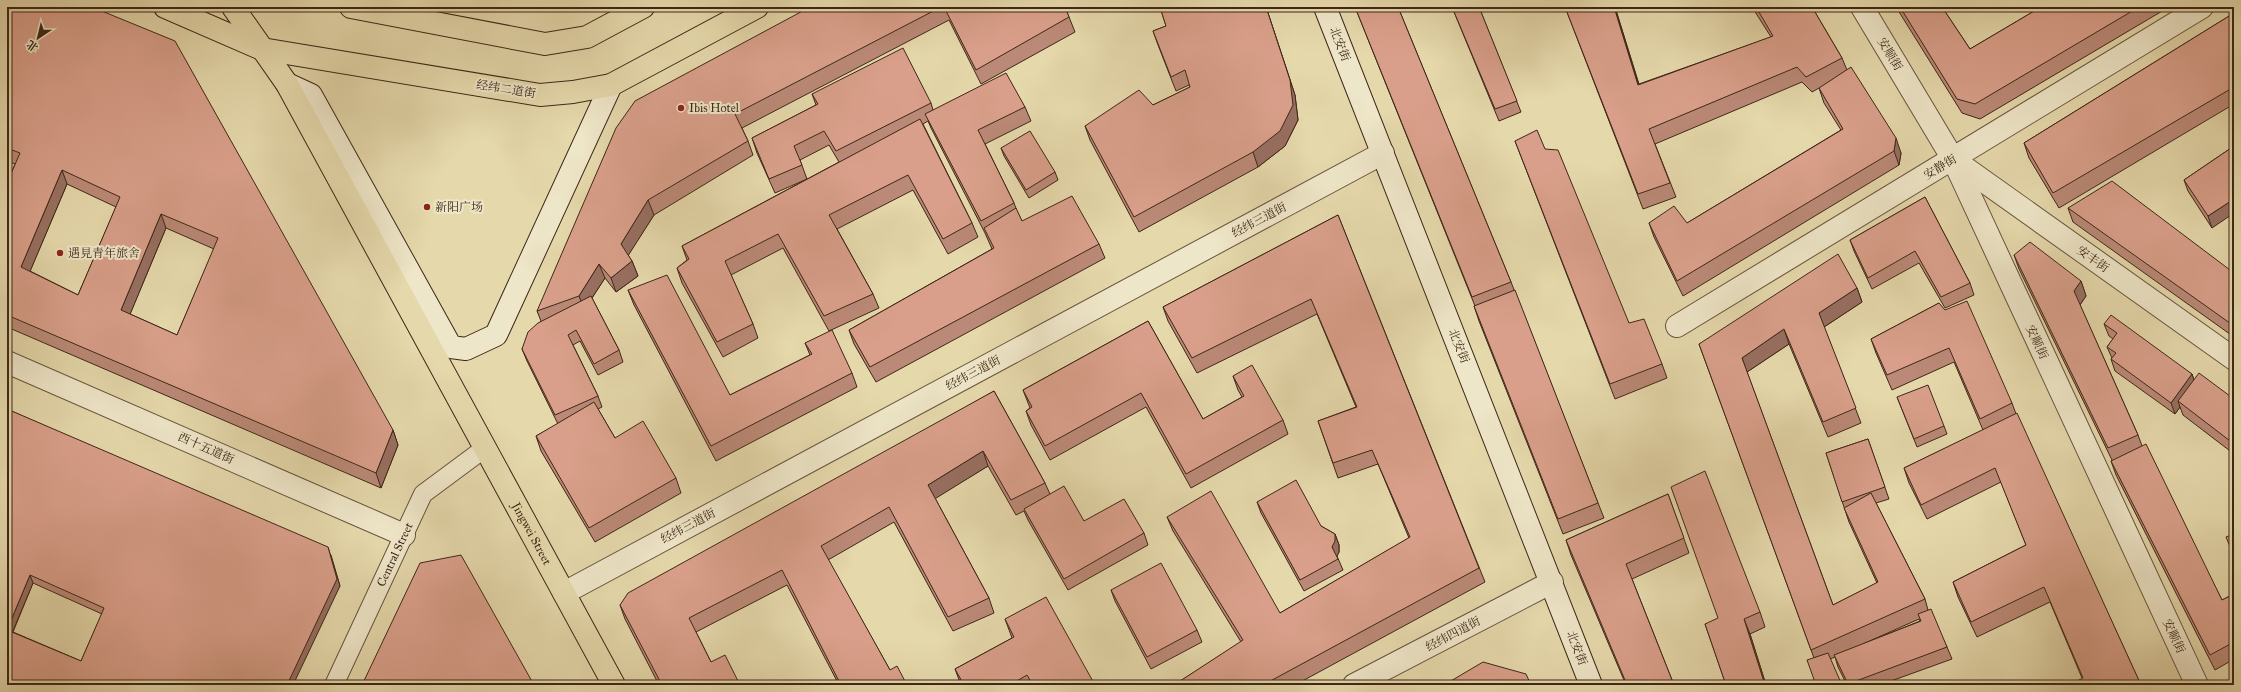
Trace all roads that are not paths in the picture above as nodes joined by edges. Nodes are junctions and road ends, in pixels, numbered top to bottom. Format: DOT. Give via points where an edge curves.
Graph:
graph roads {
  1 [pos="165,7"];
  2 [pos="233,7"];
  3 [pos="351,7"];
  4 [pos="643,7"];
  5 [pos="757,7"];
  6 [pos="1325,7"];
  7 [pos="1862,7"];
  8 [pos="2202,7"];
  9 [pos="262,49"];
  10 [pos="288,84"];
  11 [pos="611,85"];
  12 [pos="1383,153"];
  13 [pos="1953,160"];
  14 [pos="1677,326"];
  15 [pos="2234,359"];
  16 [pos="7,362"];
  17 [pos="484,448"];
  18 [pos="404,535"];
  19 [pos="1552,582"];
  20 [pos="564,593"];
  21 [pos="334,685"];
  22 [pos="614,685"];
  23 [pos="1354,685"];
  24 [pos="1591,685"];
  25 [pos="2197,685"];
  1 -- 9 [label="main road, 经纬二道街"];
  2 -- 9 [label="main road, Jingwei Street"];
  3 -- 4 [label="main road" via="545,44 587,37"];
  5 -- 11 [label="main road, 经纬二道街"];
  6 -- 12 [label="street, 北安街"];
  7 -- 13 [label="street, 安顺街"];
  8 -- 13 [label="street, 安静街"];
  9 -- 10 [label="main road, Jingwei Street"];
  9 -- 11 [label="main road, 经纬二道街" via="540,95"];
  10 -- 11 [label="street" via="311,95 451,347 466,349 496,335"];
  10 -- 17 [label="main road, Jingwei Street"];
  12 -- 19 [label="street, 北安街"];
  12 -- 20 [label="street, 经纬三道街"];
  13 -- 14 [label="street, 安静街"];
  13 -- 15 [label="street, 安丰街"];
  13 -- 25 [label="street, 安顺街"];
  16 -- 18 [label="street, 西十五道街"];
  17 -- 18 [label="street, Central Street" via="423,494"];
  17 -- 20 [label="main road, Jingwei Street"];
  18 -- 21 [label="street, Central Street"];
  19 -- 23 [label="street, 经纬四道街"];
  19 -- 24 [label="street, 北安街"];
  20 -- 22 [label="main road, Jingwei Street"];
}
